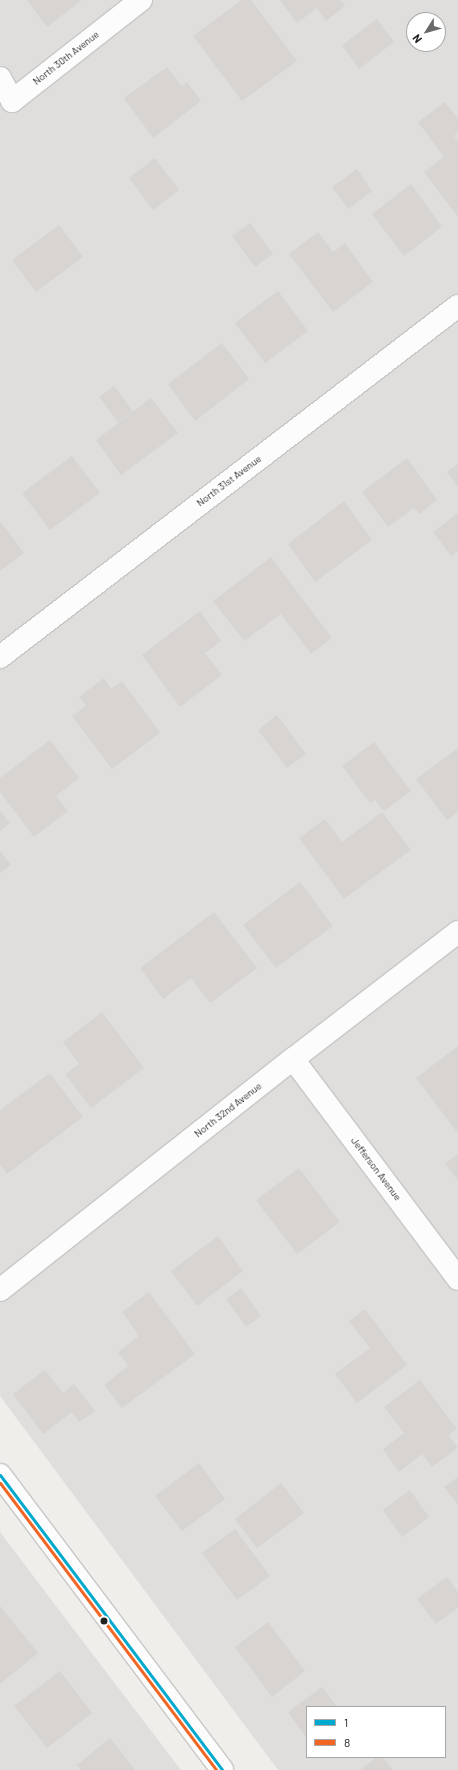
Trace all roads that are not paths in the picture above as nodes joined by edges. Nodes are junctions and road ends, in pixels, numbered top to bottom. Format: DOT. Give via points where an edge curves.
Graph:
graph roads {
  1 [pos="141,0"];
  2 [pos="0,78"];
  3 [pos="458,306"];
  4 [pos="0,657"];
  5 [pos="458,932"];
  6 [pos="293,1059"];
  7 [pos="458,1279"];
  8 [pos="0,1290"];
  9 [pos="0,1475"];
  10 [pos="222,1770"];
  1 -- 2 [label="street, North 30th Avenue" via="12,101"];
  3 -- 4 [label="street, North 31st Avenue"];
  5 -- 6 [label="street, North 32nd Avenue"];
  6 -- 7 [label="street, Jefferson Avenue"];
  6 -- 8 [label="street, North 32nd Avenue"];
  9 -- 10 [label="street"];
}
